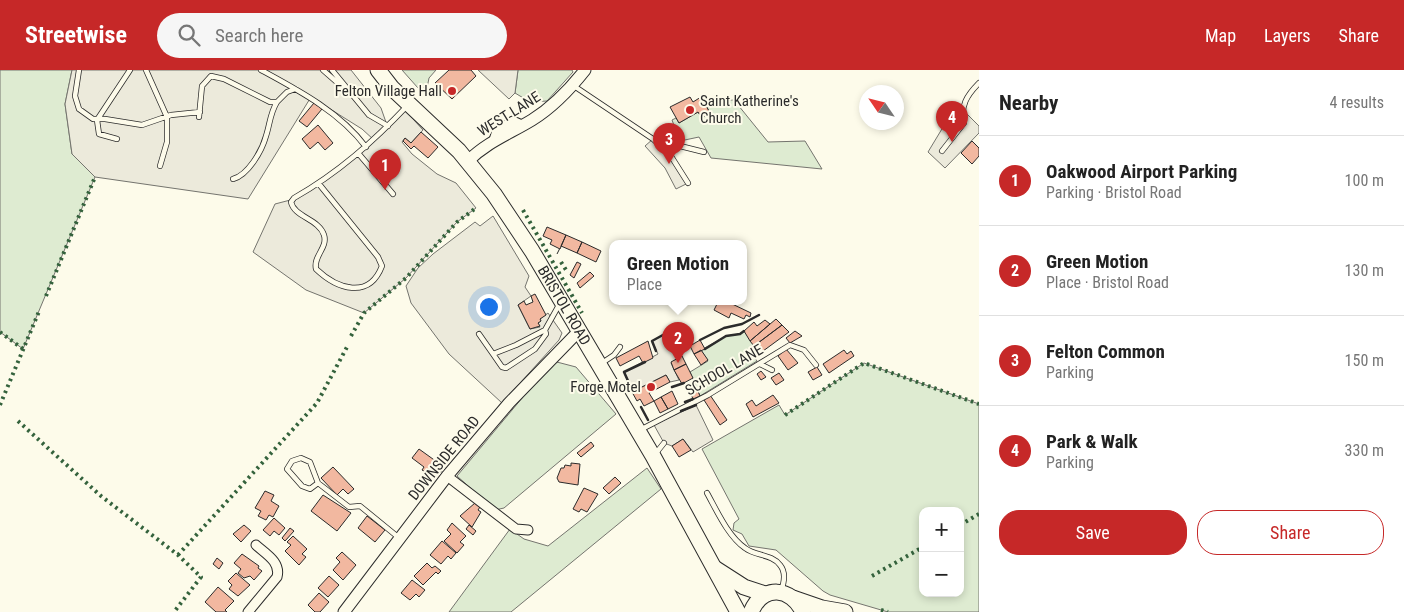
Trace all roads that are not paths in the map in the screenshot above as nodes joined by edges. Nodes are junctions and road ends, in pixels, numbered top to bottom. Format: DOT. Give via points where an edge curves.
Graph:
graph roads {
  1 [pos="79,70"];
  2 [pos="130,70"];
  3 [pos="146,70"];
  4 [pos="261,70"];
  5 [pos="322,70"];
  6 [pos="332,70"];
  7 [pos="378,70"];
  8 [pos="585,70"];
  9 [pos="979,83"];
  10 [pos="572,86"];
  11 [pos="344,88"];
  12 [pos="295,89"];
  13 [pos="277,102"];
  14 [pos="409,104"];
  15 [pos="167,117"];
  16 [pos="97,120"];
  17 [pos="388,126"];
  18 [pos="117,139"];
  19 [pos="653,139"];
  20 [pos="366,147"];
  21 [pos="942,151"];
  22 [pos="704,152"];
  23 [pos="358,153"];
  24 [pos="468,161"];
  25 [pos="160,166"];
  26 [pos="233,179"];
  27 [pos="688,183"];
  28 [pos="319,184"];
  29 [pos="393,194"];
  30 [pos="561,301"];
  31 [pos="545,330"];
  32 [pos="578,332"];
  33 [pos="479,334"];
  34 [pos="620,347"];
  35 [pos="493,354"];
  36 [pos="760,364"];
  37 [pos="599,365"];
  38 [pos="816,365"];
  39 [pos="772,370"];
  40 [pos="639,431"];
  41 [pos="664,444"];
  42 [pos="653,456"];
  43 [pos="447,476"];
  44 [pos="318,483"];
  45 [pos="706,494"];
  46 [pos="528,530"];
  47 [pos="399,538"];
  48 [pos="256,545"];
  49 [pos="716,569"];
  50 [pos="765,594"];
  51 [pos="787,595"];
  52 [pos="248,612"];
  53 [pos="344,612"];
  54 [pos="738,612"];
  55 [pos="752,612"];
  56 [pos="803,612"];
  57 [pos="845,612"];
  1 -- 16 [label="lane" via="75,96 79,109"];
  2 -- 16 [label="lane"];
  3 -- 15 [label="lane"];
  4 -- 12 [label="lane"];
  5 -- 11 [label="lane"];
  6 -- 11 [label="lane"];
  7 -- 14 [label="highway, BRISTOL ROAD"];
  8 -- 10 [label="street, WEST LANE"];
  9 -- 21 [label="lane" via="965,100 961,112 964,123"];
  10 -- 19 [label="lane"];
  10 -- 24 [label="street, WEST LANE" via="552,105 494,140"];
  11 -- 17 [label="lane" via="369,115"];
  12 -- 13 [label="lane"];
  12 -- 20 [label="lane" via="355,132"];
  13 -- 15 [label="lane" via="270,102 224,78 211,76 202,86 200,115"];
  13 -- 26 [label="lane" via="272,109 266,138 247,170 241,177"];
  14 -- 17 [label="lane"];
  14 -- 24 [label="highway, BRISTOL ROAD"];
  15 -- 16 [label="lane" via="142,125"];
  15 -- 25 [label="lane" via="168,142"];
  16 -- 18 [label="lane" via="99,134"];
  17 -- 20 [label="lane"];
  19 -- 22 [label="lane"];
  19 -- 27 [label="lane" via="669,152"];
  20 -- 23 [label="lane"];
  23 -- 28 [label="lane"];
  23 -- 29 [label="lane"];
  24 -- 30 [label="highway, BRISTOL ROAD" via="494,194"];
  28 -- 28 [label="lane" via="291,202 324,234 325,241 316,269 345,287 364,288 372,283 382,266"];
  30 -- 31 [label="lane"];
  30 -- 32 [label="highway, BRISTOL ROAD"];
  31 -- 35 [label="lane"];
  31 -- 35 [label="lane" via="546,334 535,349 506,368"];
  32 -- 37 [label="highway, BRISTOL ROAD"];
  32 -- 43 [label="street, DOWNSIDE ROAD" via="509,403"];
  33 -- 35 [label="lane"];
  34 -- 37 [label="lane"];
  36 -- 38 [label="lane, SCHOOL LANE" via="790,345 804,350"];
  36 -- 39 [label="lane"];
  36 -- 40 [label="lane, SCHOOL LANE"];
  37 -- 40 [label="highway, BRISTOL ROAD"];
  40 -- 42 [label="highway, BRISTOL ROAD"];
  41 -- 42 [label="lane"];
  42 -- 49 [label="highway, BRISTOL ROAD"];
  43 -- 46 [label="street" via="516,529"];
  43 -- 47 [label="street, DOWNSIDE ROAD"];
  44 -- 44 [label="lane" via="310,489 302,486 287,469 292,461 301,458 310,462"];
  44 -- 47 [label="lane" via="350,507 360,506"];
  45 -- 51 [label="lane" via="738,542 780,564"];
  47 -- 53 [label="street, DOWNSIDE ROAD"];
  48 -- 52 [label="street" via="277,564 279,570 277,577"];
  49 -- 50 [label="highway, BRISTOL ROAD" via="744,588"];
  49 -- 54 [label="highway, BRISTOL ROAD"];
  50 -- 51 [label="highway"];
  50 -- 55 [label="highway" via="758,599"];
  51 -- 56 [label="highway"];
  51 -- 57 [label="highway" via="822,608"];
}
